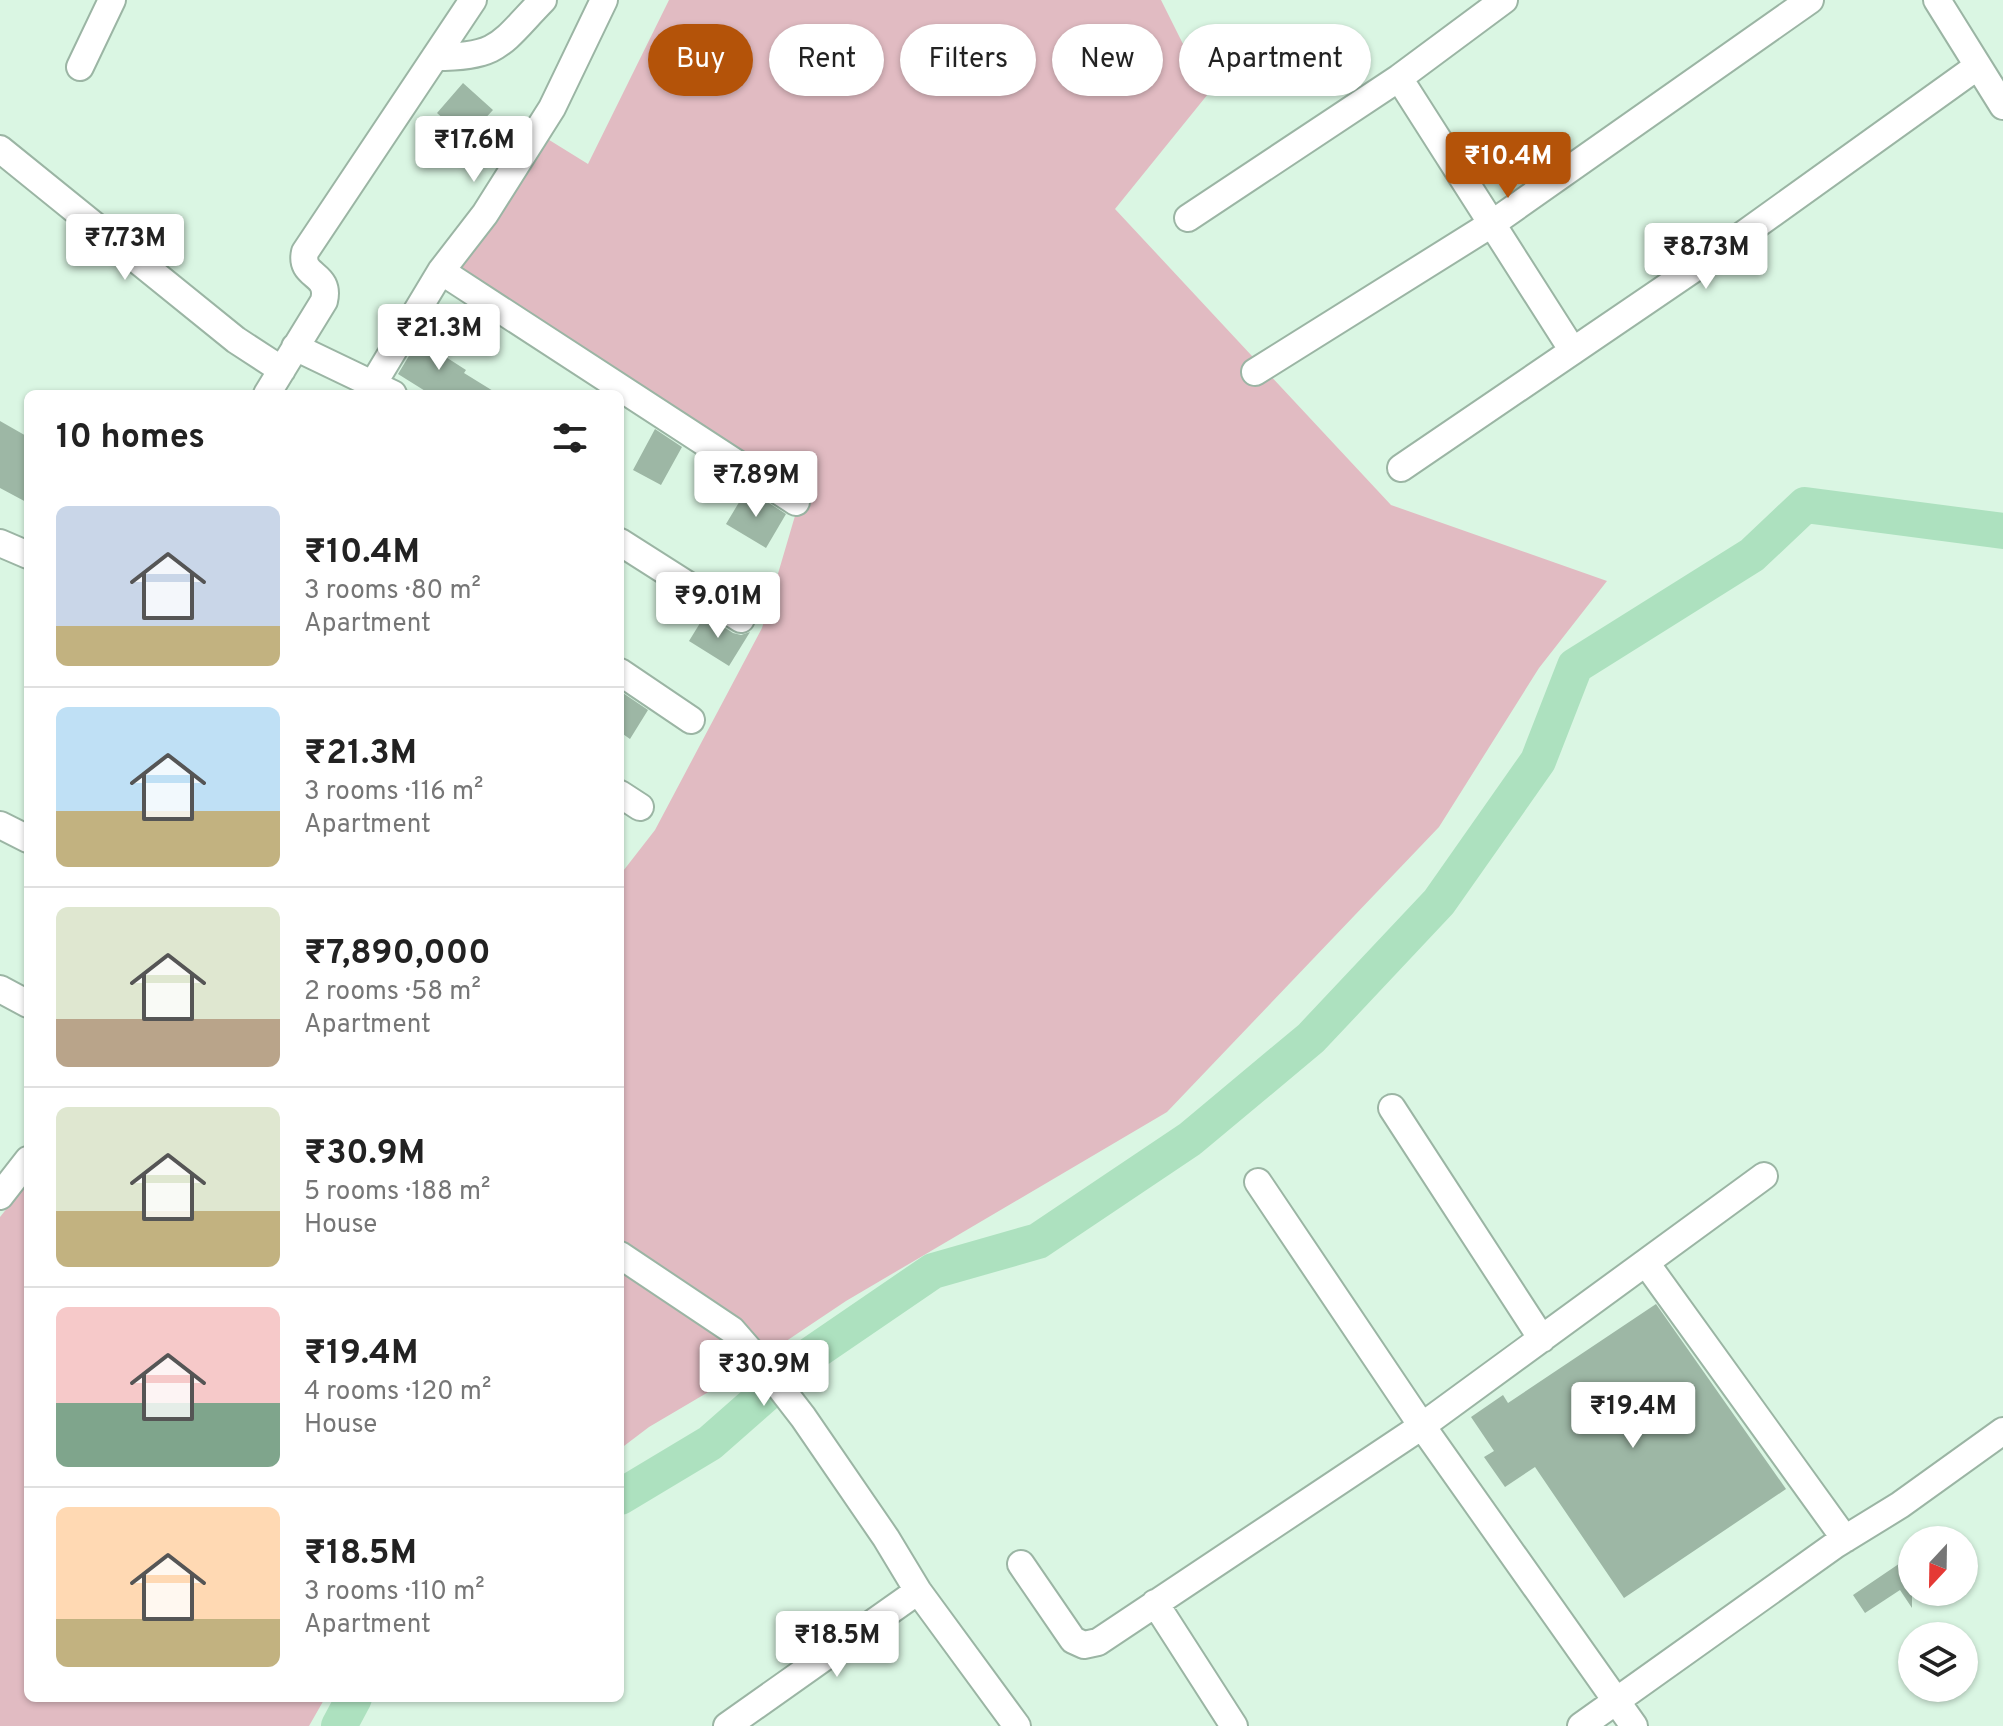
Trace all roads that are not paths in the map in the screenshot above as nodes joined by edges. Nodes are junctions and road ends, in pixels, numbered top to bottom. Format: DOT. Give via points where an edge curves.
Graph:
graph roads {
  1 [pos="112,0"];
  2 [pos="473,0"];
  3 [pos="543,0"];
  4 [pos="604,0"];
  5 [pos="1504,0"];
  6 [pos="1810,0"];
  7 [pos="1937,0"];
  8 [pos="435,57"];
  9 [pos="1978,66"];
  10 [pos="80,67"];
  11 [pos="1399,78"];
  12 [pos="2003,106"];
  13 [pos="0,149"];
  14 [pos="1188,218"];
  15 [pos="1493,223"];
  16 [pos="441,271"];
  17 [pos="295,347"];
  18 [pos="1573,351"];
  19 [pos="282,370"];
  20 [pos="1255,372"];
  21 [pos="270,390"];
  22 [pos="378,390"];
  23 [pos="615,390"];
  24 [pos="624,396"];
  25 [pos="1401,468"];
  26 [pos="796,502"];
  27 [pos="0,543"];
  28 [pos="624,545"];
  29 [pos="24,553"];
  30 [pos="741,619"];
  31 [pos="624,675"];
  32 [pos="691,720"];
  33 [pos="0,825"];
  34 [pos="24,837"];
  35 [pos="0,989"];
  36 [pos="24,1002"];
  37 [pos="1392,1108"];
  38 [pos="1764,1176"];
  39 [pos="1258,1182"];
  40 [pos="624,1258"];
  41 [pos="1646,1263"];
  42 [pos="1542,1339"];
  43 [pos="1422,1426"];
  44 [pos="2003,1431"];
  45 [pos="1845,1539"];
  46 [pos="1021,1564"];
  47 [pos="918,1591"];
  48 [pos="1155,1603"];
  49 [pos="1618,1701"];
  50 [pos="727,1726"];
  51 [pos="1017,1726"];
  52 [pos="1234,1726"];
  53 [pos="1581,1726"];
  54 [pos="1634,1726"];
  1 -- 10 [label="street"];
  2 -- 8 [label="street"];
  3 -- 8 [label="street" via="489,52"];
  4 -- 16 [label="street" via="556,100 485,214"];
  5 -- 11 [label="street"];
  6 -- 15 [label="street"];
  7 -- 9 [label="street"];
  8 -- 17 [label="street" via="305,252 306,268 326,290"];
  9 -- 12 [label="street"];
  9 -- 18 [label="street"];
  11 -- 14 [label="street"];
  11 -- 15 [label="street"];
  13 -- 19 [label="street" via="236,340"];
  15 -- 18 [label="street"];
  15 -- 20 [label="street"];
  16 -- 22 [label="street"];
  16 -- 23 [label="street"];
  17 -- 19 [label="street"];
  17 -- 22 [label="street"];
  18 -- 25 [label="street"];
  19 -- 21 [label="street"];
  24 -- 26 [label="street"];
  27 -- 29 [label="street"];
  28 -- 30 [label="street"];
  31 -- 32 [label="street"];
  33 -- 34 [label="street"];
  35 -- 36 [label="street"];
  37 -- 42 [label="street"];
  38 -- 41 [label="street"];
  39 -- 43 [label="street"];
  40 -- 47 [label="street" via="732,1330 803,1417"];
  41 -- 42 [label="street"];
  41 -- 45 [label="street"];
  42 -- 43 [label="street"];
  43 -- 48 [label="street"];
  43 -- 49 [label="street"];
  44 -- 45 [label="street"];
  45 -- 49 [label="street"];
  46 -- 48 [label="street" via="1073,1640 1084,1645 1098,1642"];
  47 -- 50 [label="street"];
  47 -- 51 [label="street"];
  48 -- 52 [label="street"];
  49 -- 53 [label="street"];
  49 -- 54 [label="street"];
}
